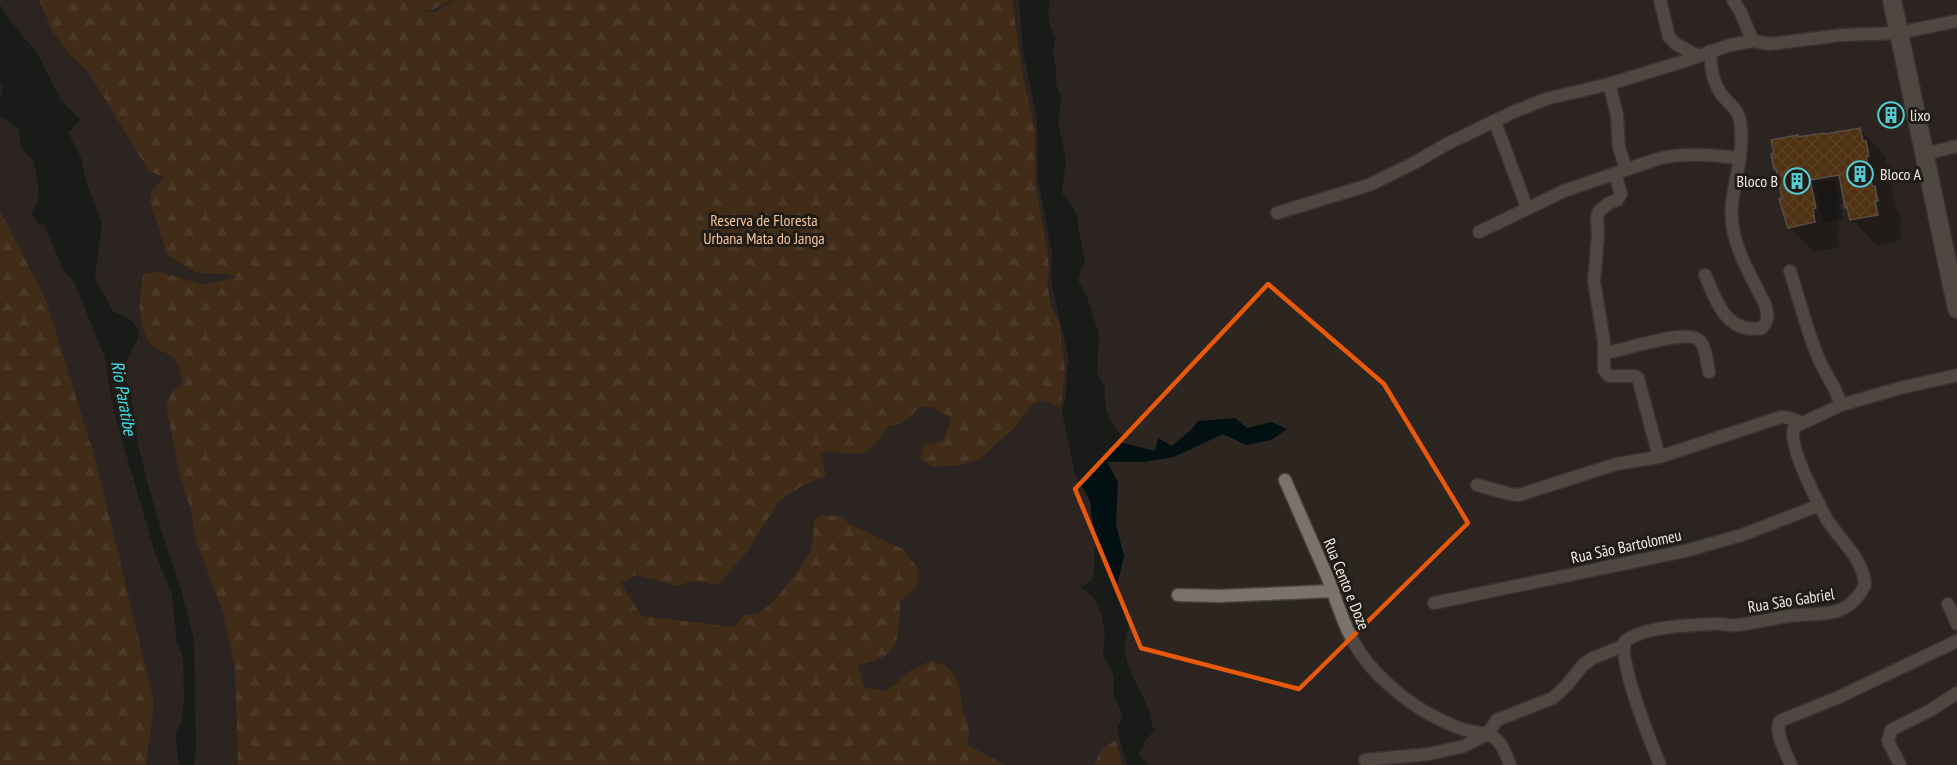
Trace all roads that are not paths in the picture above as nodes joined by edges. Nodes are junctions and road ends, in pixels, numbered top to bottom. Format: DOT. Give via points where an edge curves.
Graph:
graph roads {
  1 [pos="1660,0"];
  2 [pos="1733,0"];
  3 [pos="1892,0"];
  4 [pos="1957,21"];
  5 [pos="1898,33"];
  6 [pos="1753,41"];
  7 [pos="1704,54"];
  8 [pos="1609,84"];
  9 [pos="1495,122"];
  10 [pos="1957,146"];
  11 [pos="1924,154"];
  12 [pos="1740,158"];
  13 [pos="1620,171"];
  14 [pos="1527,208"];
  15 [pos="1277,213"];
  16 [pos="1479,232"];
  17 [pos="1790,271"];
  18 [pos="1705,274"];
  19 [pos="1954,277"];
  20 [pos="1957,309"];
  21 [pos="1605,353"];
  22 [pos="1709,372"];
  23 [pos="1957,375"];
  24 [pos="1842,405"];
  25 [pos="1800,422"];
  26 [pos="1659,457"];
  27 [pos="1285,480"];
  28 [pos="1477,485"];
  29 [pos="1820,505"];
  30 [pos="1333,591"];
  31 [pos="1178,596"];
  32 [pos="1434,603"];
  33 [pos="1948,604"];
  34 [pos="1957,624"];
  35 [pos="1957,641"];
  36 [pos="1624,650"];
  37 [pos="1957,693"];
  38 [pos="1487,734"];
  39 [pos="1365,760"];
  40 [pos="1656,764"];
  41 [pos="1510,765"];
  42 [pos="1791,765"];
  43 [pos="1900,765"];
  1 -- 7 [label="street" via="1669,38"];
  2 -- 6 [label="street"];
  3 -- 5 [label="street"];
  4 -- 5 [label="street"];
  5 -- 6 [label="street" via="1770,44"];
  5 -- 11 [label="street"];
  6 -- 7 [label="street"];
  7 -- 8 [label="street"];
  7 -- 12 [label="street" via="1722,95 1739,116"];
  8 -- 9 [label="street" via="1546,99"];
  8 -- 13 [label="street" via="1617,115"];
  9 -- 14 [label="street"];
  9 -- 15 [label="street" via="1369,185"];
  10 -- 11 [label="street"];
  11 -- 19 [label="street"];
  12 -- 13 [label="street" via="1681,154"];
  12 -- 18 [label="street" via="1732,205 1734,237 1768,314 1762,328 1736,326 1720,309"];
  13 -- 14 [label="street"];
  13 -- 21 [label="street" via="1621,194 1599,211 1597,218 1599,235 1593,281"];
  14 -- 16 [label="street"];
  17 -- 24 [label="street" via="1806,327"];
  19 -- 20 [label="street"];
  21 -- 22 [label="street" via="1696,337 1701,341"];
  21 -- 26 [label="street" via="1607,375 1638,378"];
  23 -- 24 [label="street"];
  24 -- 25 [label="street"];
  25 -- 26 [label="street" via="1781,417"];
  25 -- 29 [label="street" via="1792,436"];
  26 -- 28 [label="street" via="1616,465 1519,495"];
  27 -- 30 [label="street, Rua Cento e Doze"];
  29 -- 32 [label="street, Rua São Bartolomeu" via="1742,535 1684,551"];
  29 -- 36 [label="street, Rua São Gabriel" via="1861,565 1865,585 1853,604 1826,614 1736,626 1661,628 1629,639"];
  30 -- 31 [label="street"];
  30 -- 38 [label="street, Rua Cento e Doze" via="1355,646 1387,684 1439,719 1462,730"];
  33 -- 34 [label="street"];
  35 -- 42 [label="street" via="1839,697 1780,720 1778,728"];
  36 -- 38 [label="street" via="1593,657 1552,698 1497,720"];
  36 -- 40 [label="street"];
  37 -- 43 [label="street" via="1891,730 1888,741"];
  38 -- 39 [label="street" via="1453,749"];
  38 -- 41 [label="street" via="1497,740"];
}
